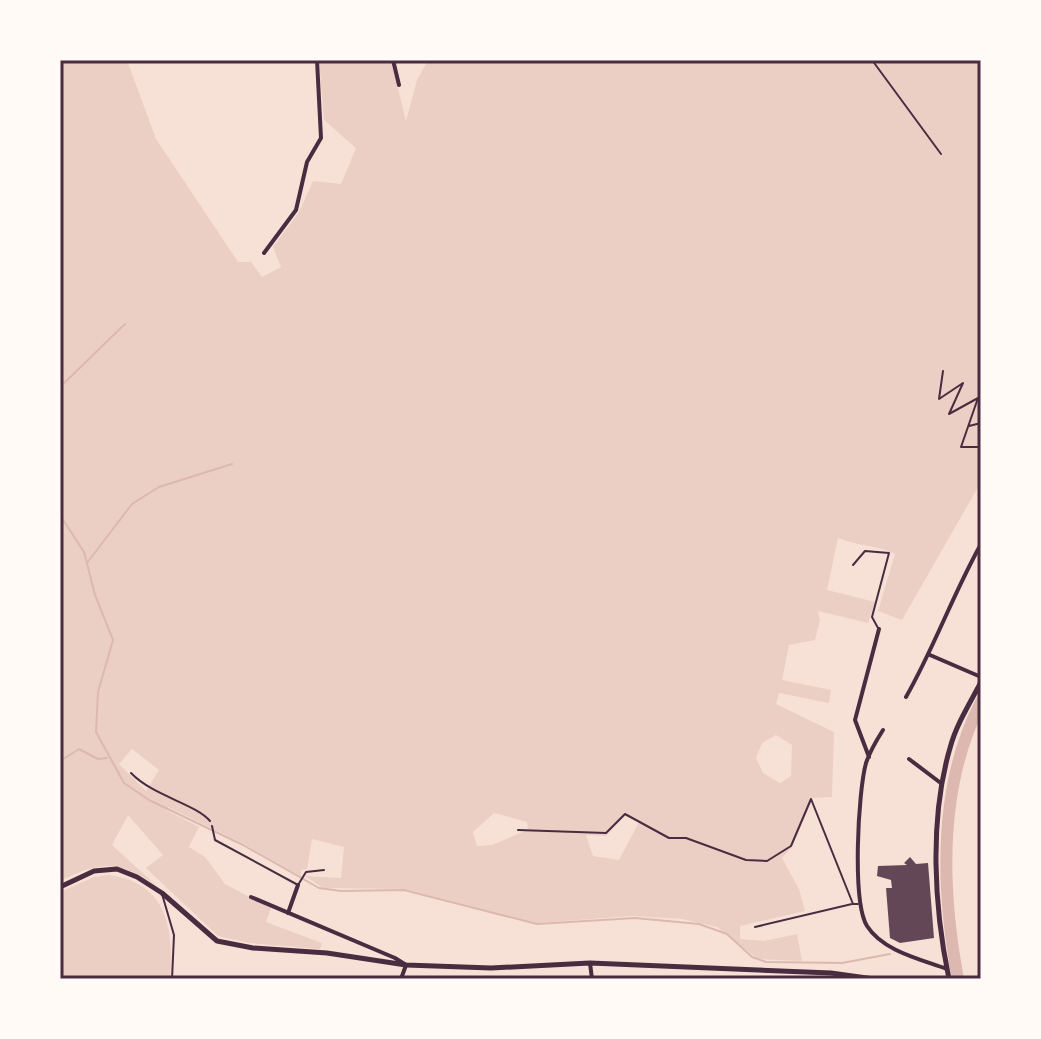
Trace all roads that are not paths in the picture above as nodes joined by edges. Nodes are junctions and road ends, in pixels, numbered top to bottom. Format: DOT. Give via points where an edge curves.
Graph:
graph roads {
  1 [pos="317,60"];
  2 [pos="393,60"];
  3 [pos="399,85"];
  4 [pos="264,253"];
  5 [pos="981,544"];
  6 [pos="853,565"];
  7 [pos="879,629"];
  8 [pos="930,655"];
  9 [pos="981,679"];
  10 [pos="906,697"];
  11 [pos="883,730"];
  12 [pos="869,757"];
  13 [pos="909,759"];
  14 [pos="943,785"];
  15 [pos="212,826"];
  16 [pos="518,830"];
  17 [pos="324,870"];
  18 [pos="299,883"];
  19 [pos="60,887"];
  20 [pos="162,893"];
  21 [pos="251,897"];
  22 [pos="856,904"];
  23 [pos="288,913"];
  24 [pos="755,927"];
  25 [pos="590,963"];
  26 [pos="406,965"];
  27 [pos="947,969"];
  28 [pos="172,979"];
  29 [pos="401,979"];
  30 [pos="592,979"];
  31 [pos="874,979"];
  32 [pos="949,979"];
  1 -- 4 [label="street" via="321,138 307,162 296,210"];
  2 -- 3 [label="street"];
  5 -- 8 [label="street"];
  6 -- 7 [label="lane" via="865,551 889,553 872,617"];
  7 -- 12 [label="street" via="855,720"];
  8 -- 9 [label="street"];
  8 -- 10 [label="street"];
  9 -- 14 [label="main road" via="954,735"];
  11 -- 12 [label="street"];
  12 -- 22 [label="street" via="862,789"];
  13 -- 14 [label="street"];
  14 -- 27 [label="main road" via="937,860"];
  15 -- 18 [label="lane" via="215,840"];
  16 -- 22 [label="lane" via="606,833 625,814 669,838 767,861 791,846 811,799"];
  17 -- 18 [label="lane" via="303,875"];
  18 -- 23 [label="street"];
  19 -- 20 [label="main road" via="94,871 117,869"];
  20 -- 26 [label="main road" via="217,941"];
  20 -- 28 [label="lane" via="174,935"];
  21 -- 23 [label="street"];
  22 -- 24 [label="lane"];
  22 -- 27 [label="street" via="888,946"];
  23 -- 26 [label="street"];
  25 -- 26 [label="main road"];
  25 -- 30 [label="street"];
  25 -- 31 [label="main road"];
  26 -- 29 [label="street"];
  27 -- 32 [label="main road"];
}
